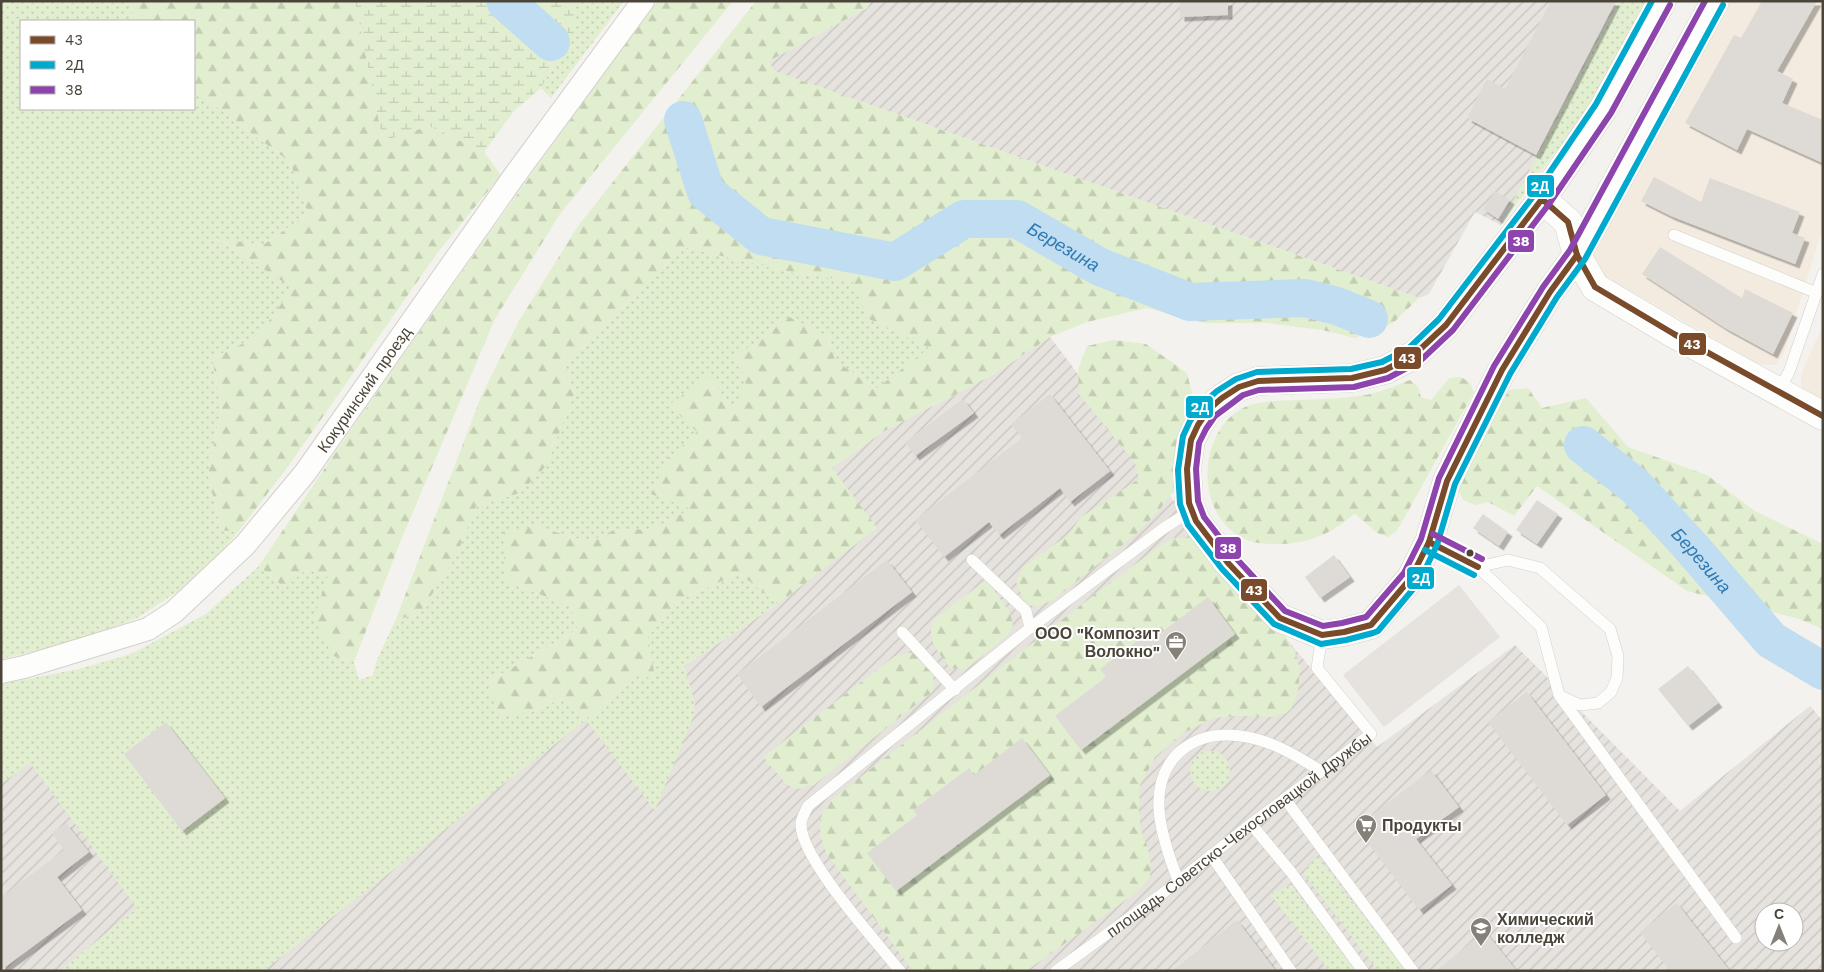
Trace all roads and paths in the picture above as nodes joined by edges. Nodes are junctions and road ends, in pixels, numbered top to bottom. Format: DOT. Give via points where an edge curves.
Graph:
graph roads {
  1 [pos="643,1"];
  2 [pos="1662,1"];
  3 [pos="1715,1"];
  4 [pos="1542,199"];
  5 [pos="1674,235"];
  6 [pos="1577,255"];
  7 [pos="1823,274"];
  8 [pos="1817,293"];
  9 [pos="1778,392"];
  10 [pos="1823,416"];
  11 [pos="1192,510"];
  12 [pos="1429,542"];
  13 [pos="972,560"];
  14 [pos="1478,567"];
  15 [pos="1030,628"];
  16 [pos="902,632"];
  17 [pos="1322,635"];
  18 [pos="1,672"];
  19 [pos="955,690"];
  20 [pos="1559,695"];
  21 [pos="1321,771"];
  22 [pos="1285,799"];
  23 [pos="1251,824"];
  24 [pos="1210,855"];
  25 [pos="1178,880"];
  26 [pos="1736,938"];
  27 [pos="900,971"];
  28 [pos="1056,971"];
  29 [pos="1291,971"];
  30 [pos="1363,971"];
  31 [pos="1413,971"];
  1 -- 18 [label="street, Кокуринский проезд" via="515,175 305,474 245,544 174,612 148,629"];
  2 -- 4 [label="street" via="1603,109"];
  3 -- 6 [label="street"];
  4 -- 6 [label="street" via="1568,222"];
  4 -- 11 [label="street" via="1446,325 1414,355 1385,370 1352,378 1258,381 1239,387 1208,410 1198,425 1188,452 1189,503"];
  5 -- 8 [label="lane"];
  6 -- 9 [label="street" via="1595,287"];
  6 -- 12 [label="street" via="1502,370 1447,481"];
  7 -- 8 [label="lane"];
  8 -- 9 [label="lane" via="1789,372"];
  9 -- 10 [label="street"];
  11 -- 15 [label="lane"];
  11 -- 17 [label="street" via="1196,521 1228,563 1280,618"];
  12 -- 14 [label="lane"];
  12 -- 17 [label="street" via="1411,578 1371,625"];
  13 -- 15 [label="lane" via="1026,611"];
  14 -- 20 [label="lane" via="1542,627"];
  14 -- 20 [label="lane" via="1508,560 1540,568 1610,629 1618,656 1617,678 1611,692 1598,703 1580,705"];
  15 -- 19 [label="lane"];
  16 -- 19 [label="lane"];
  17 -- 21 [label="lane, площадь Советско-Чехословацкой Дружбы" via="1317,668 1372,734"];
  19 -- 27 [label="lane" via="819,796 808,806 800,823 822,875"];
  20 -- 26 [label="lane"];
  21 -- 22 [label="lane, площадь Советско-Чехословацкой Дружбы"];
  21 -- 25 [label="lane" via="1283,749 1241,736 1214,735 1186,746 1175,755 1165,771 1159,809"];
  22 -- 23 [label="lane, площадь Советско-Чехословацкой Дружбы"];
  22 -- 31 [label="lane"];
  23 -- 24 [label="lane, площадь Советско-Чехословацкой Дружбы"];
  23 -- 30 [label="lane" via="1291,872"];
  24 -- 25 [label="lane, площадь Советско-Чехословацкой Дружбы"];
  24 -- 29 [label="lane"];
  25 -- 28 [label="lane, площадь Советско-Чехословацкой Дружбы"];
}
